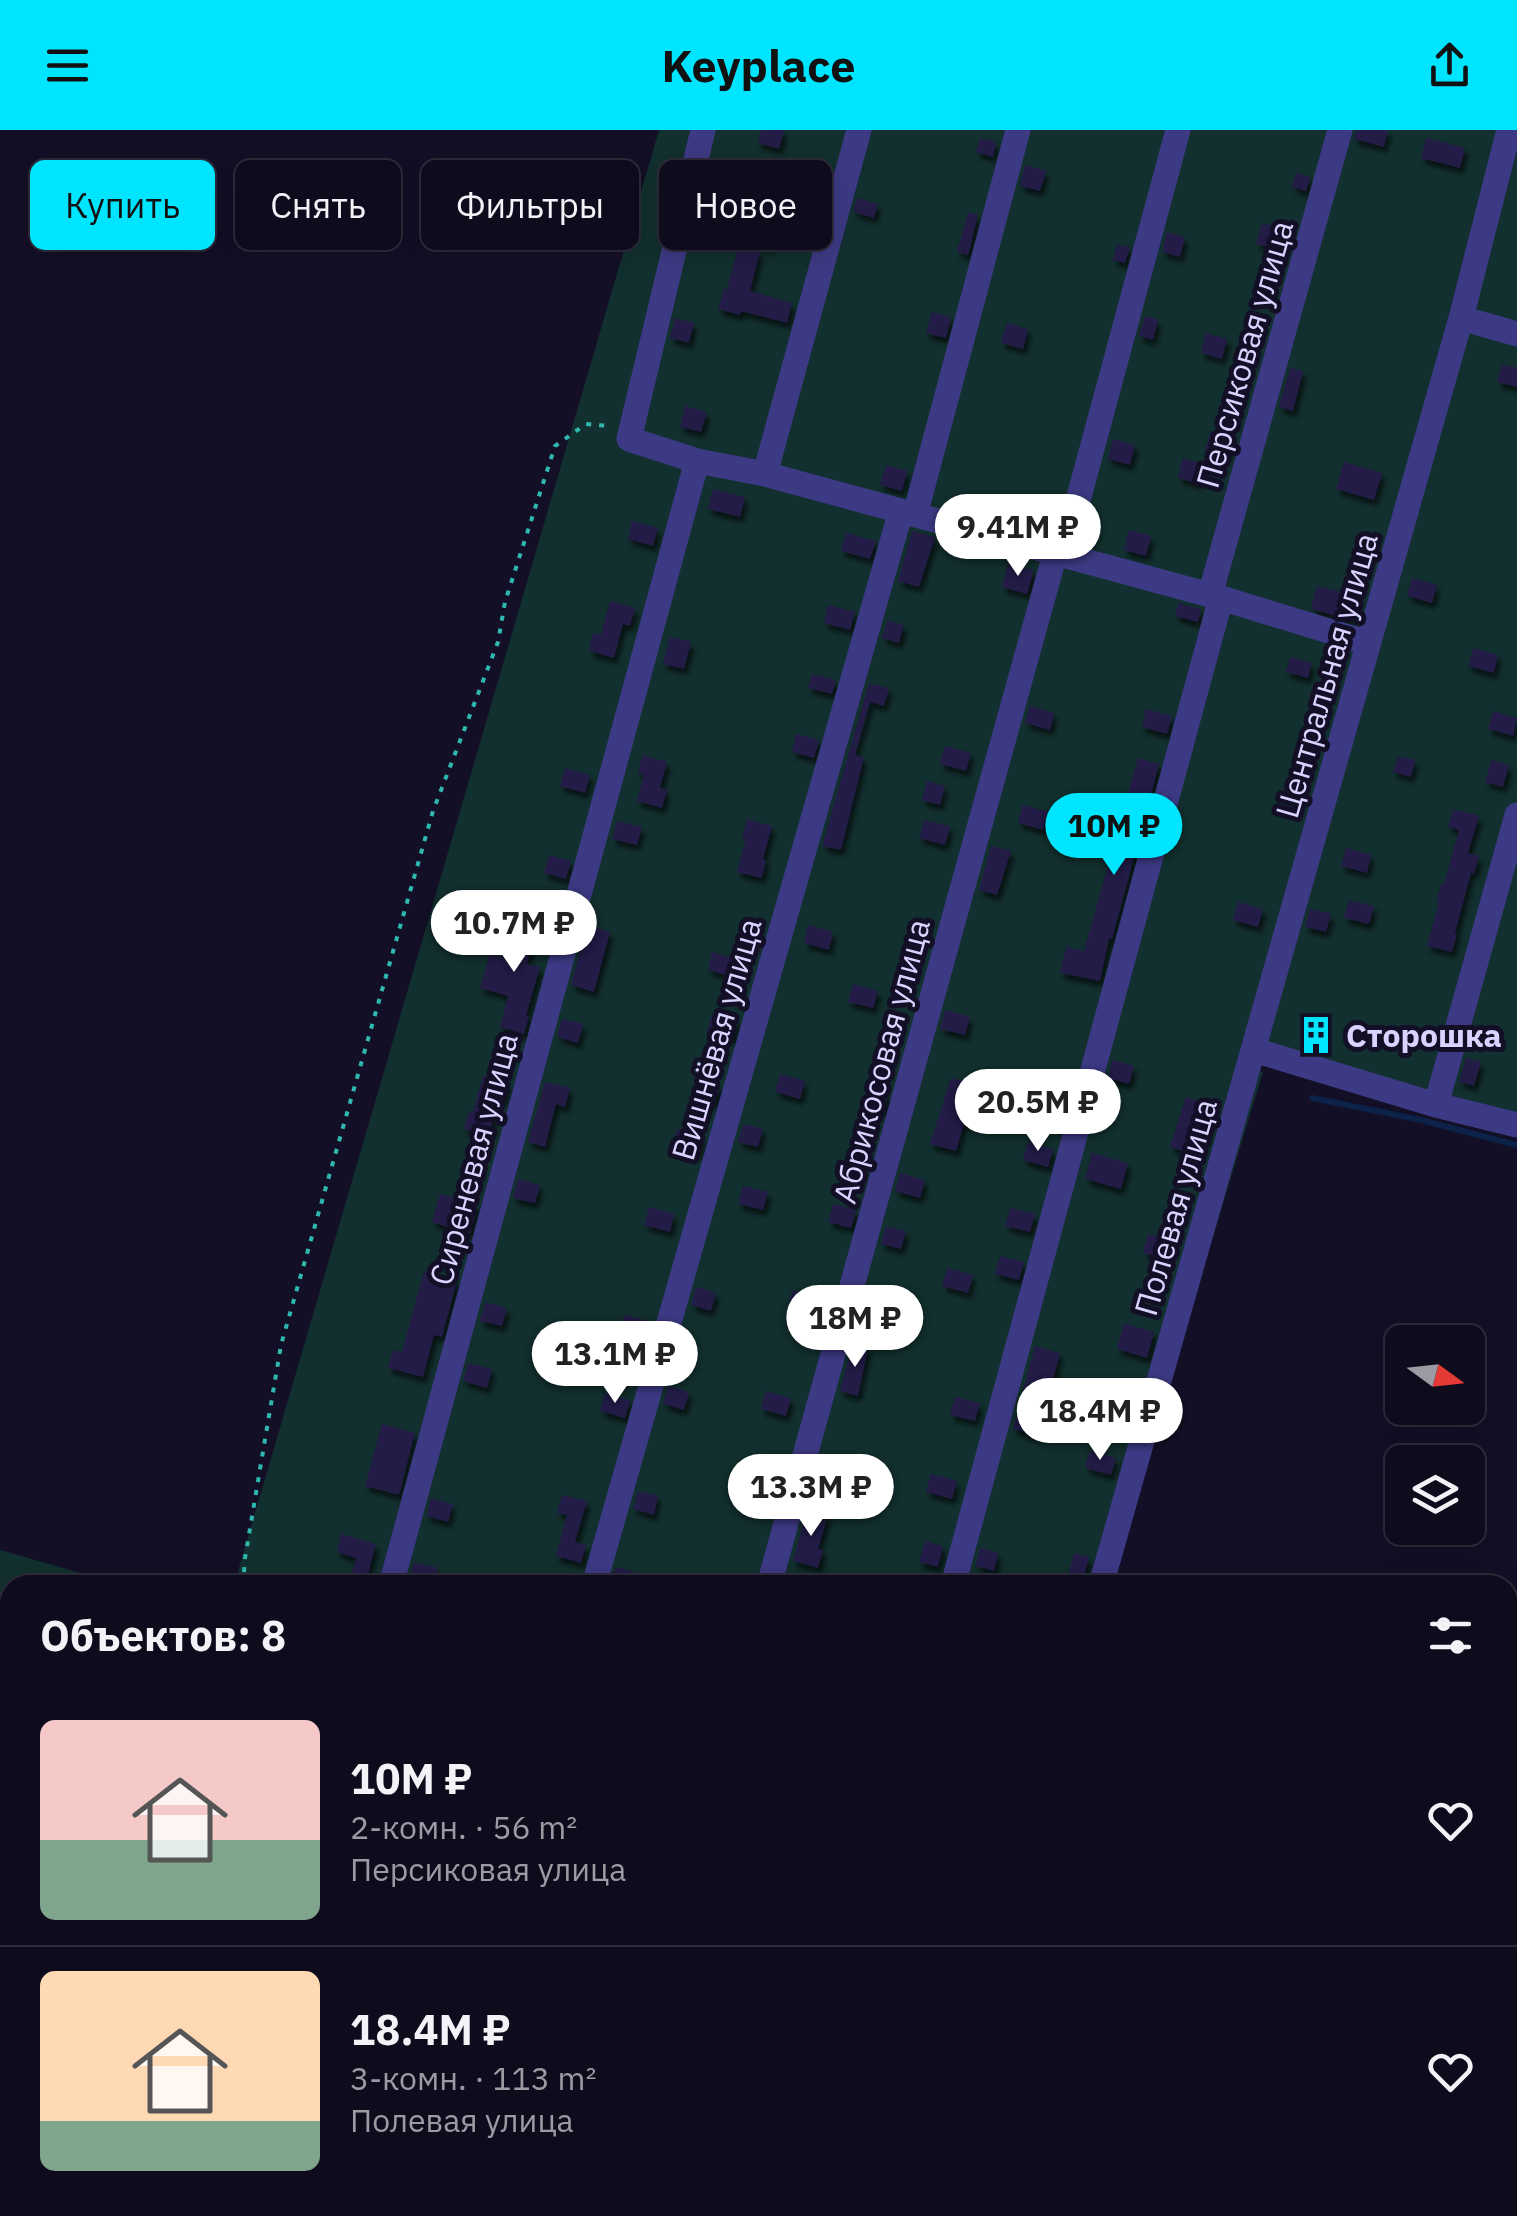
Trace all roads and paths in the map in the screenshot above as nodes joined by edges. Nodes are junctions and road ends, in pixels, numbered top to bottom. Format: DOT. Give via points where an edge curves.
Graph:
graph roads {
  1 [pos="703,130"];
  2 [pos="859,130"];
  3 [pos="1018,130"];
  4 [pos="1178,130"];
  5 [pos="1340,130"];
  6 [pos="1509,130"];
  7 [pos="1461,318"];
  8 [pos="1517,334"];
  9 [pos="629,439"];
  10 [pos="697,460"];
  11 [pos="765,474"];
  12 [pos="908,513"];
  13 [pos="1059,555"];
  14 [pos="1215,597"];
  15 [pos="1368,643"];
  16 [pos="1517,814"];
  17 [pos="1254,1050"];
  18 [pos="1245,1078"];
  19 [pos="1436,1105"];
  20 [pos="1517,1126"];
  21 [pos="244,1575"];
  22 [pos="393,1575"];
  23 [pos="597,1575"];
  24 [pos="773,1575"];
  25 [pos="956,1575"];
  26 [pos="1104,1575"];
  1 -- 9 [label="street"];
  2 -- 11 [label="street"];
  3 -- 12 [label="street, Вишнёвая улица"];
  4 -- 13 [label="street, Абрикосовая улица"];
  5 -- 14 [label="street, Персиковая улица"];
  6 -- 7 [label="street, Центральная улица"];
  7 -- 8 [label="street"];
  7 -- 15 [label="street, Центральная улица"];
  9 -- 10 [label="street"];
  9 -- 21 [label="path" via="611,426 586,424 555,446 498,642 433,811 281,1345"];
  10 -- 11 [label="street"];
  10 -- 22 [label="street, Сиреневая улица"];
  11 -- 12 [label="street"];
  12 -- 13 [label="street"];
  12 -- 23 [label="street, Вишнёвая улица"];
  13 -- 14 [label="street"];
  13 -- 24 [label="street, Абрикосовая улица"];
  14 -- 15 [label="street"];
  14 -- 25 [label="street, Персиковая улица"];
  15 -- 17 [label="street, Центральная улица"];
  16 -- 19 [label="street"];
  17 -- 18 [label="street, Центральная улица"];
  17 -- 19 [label="street"];
  18 -- 26 [label="street, Полевая улица"];
  19 -- 20 [label="street"];
}
